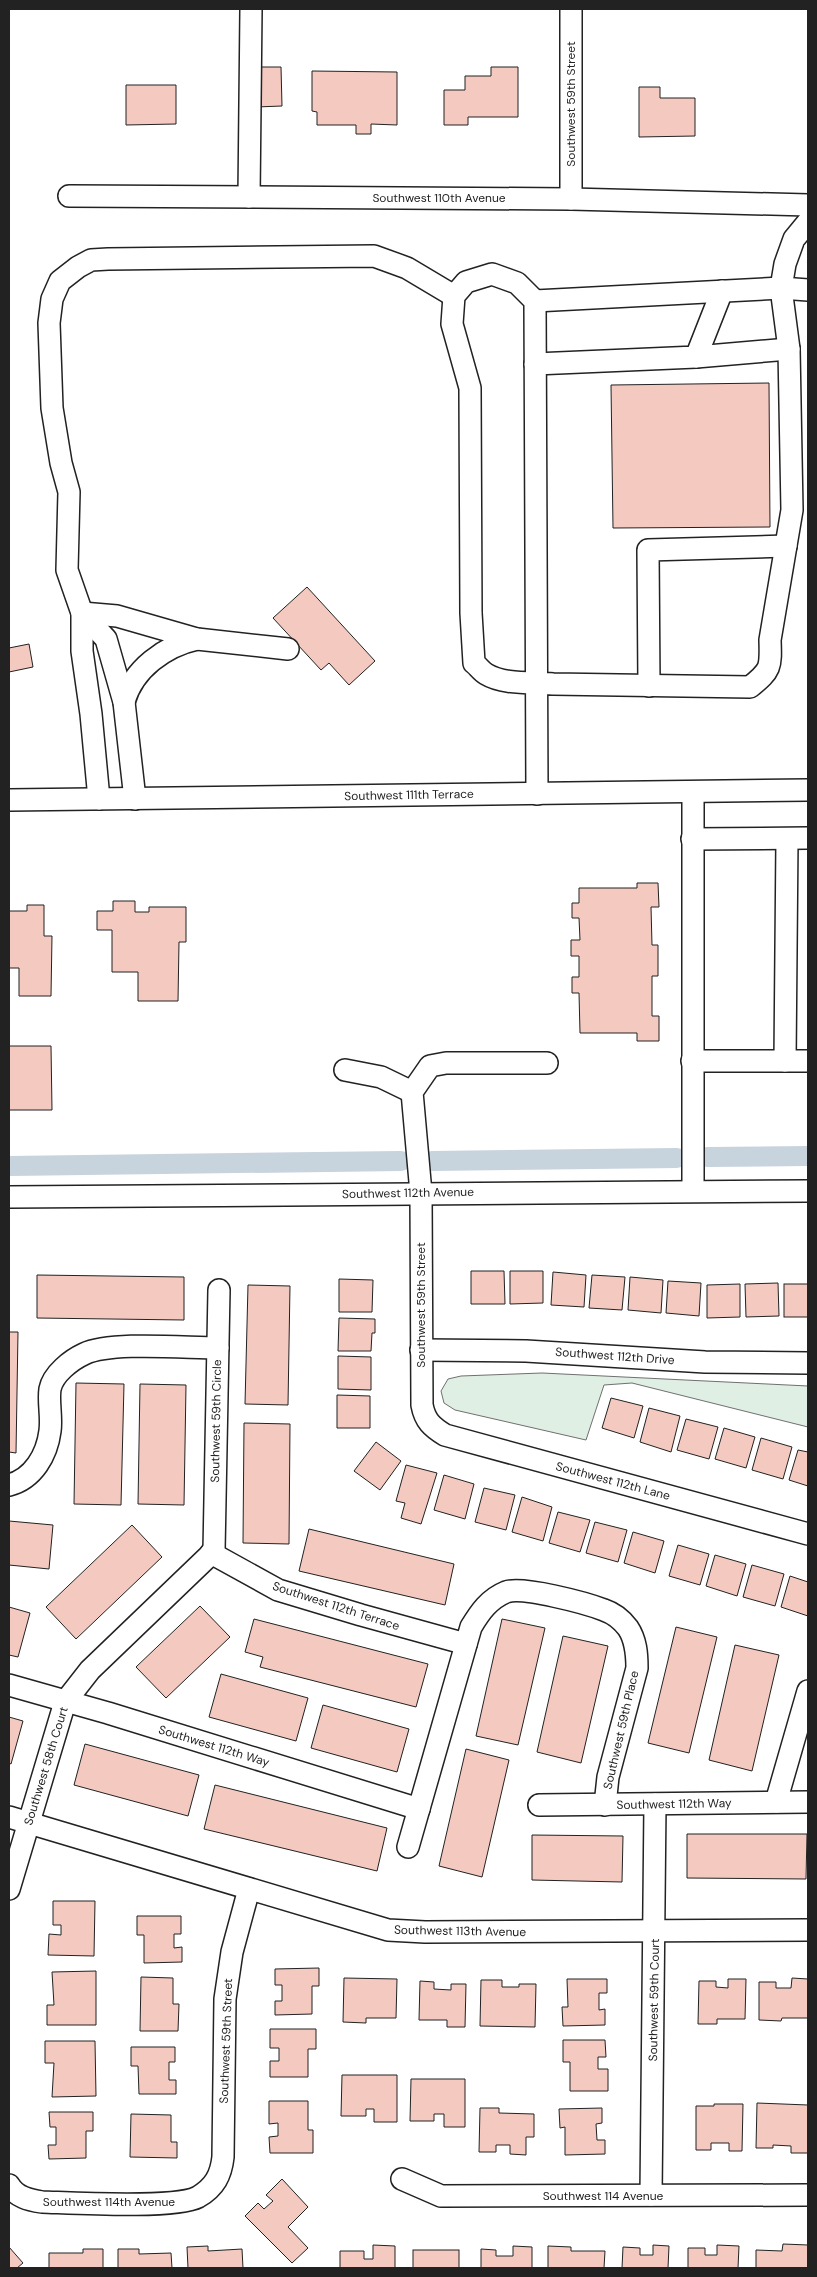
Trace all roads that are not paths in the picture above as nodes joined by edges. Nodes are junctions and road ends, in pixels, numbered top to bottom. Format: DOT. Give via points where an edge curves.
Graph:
graph roads {
  1 [pos="251,9"];
  2 [pos="571,9"];
  3 [pos="75,194"];
  4 [pos="249,197"];
  5 [pos="571,199"];
  6 [pos="808,205"];
  7 [pos="808,222"];
  8 [pos="781,288"];
  9 [pos="808,290"];
  10 [pos="722,291"];
  11 [pos="454,296"];
  12 [pos="535,301"];
  13 [pos="789,349"];
  14 [pos="696,357"];
  15 [pos="535,364"];
  16 [pos="786,546"];
  17 [pos="82,613"];
  18 [pos="197,639"];
  19 [pos="288,649"];
  20 [pos="535,682"];
  21 [pos="649,686"];
  22 [pos="124,702"];
  23 [pos="808,790"];
  24 [pos="693,792"];
  25 [pos="536,794"];
  26 [pos="99,799"];
  27 [pos="135,799"];
  28 [pos="9,800"];
  29 [pos="692,838"];
  30 [pos="786,838"];
  31 [pos="808,838"];
  32 [pos="692,1061"];
  33 [pos="785,1061"];
  34 [pos="808,1061"];
  35 [pos="547,1063"];
  36 [pos="344,1070"];
  37 [pos="412,1092"];
  38 [pos="693,1190"];
  39 [pos="808,1191"];
  40 [pos="421,1192"];
  41 [pos="9,1197"];
  42 [pos="219,1290"];
  43 [pos="218,1348"];
  44 [pos="421,1350"];
  45 [pos="808,1363"];
  46 [pos="425,1417"];
  47 [pos="9,1485"];
  48 [pos="808,1534"];
  49 [pos="212,1552"];
  50 [pos="466,1644"];
  51 [pos="9,1685"];
  52 [pos="808,1691"];
  53 [pos="65,1702"];
  54 [pos="801,1742"];
  55 [pos="776,1802"];
  56 [pos="808,1802"];
  57 [pos="656,1804"];
  58 [pos="540,1805"];
  59 [pos="605,1805"];
  60 [pos="419,1809"];
  61 [pos="18,1820"];
  62 [pos="408,1846"];
  63 [pos="9,1889"];
  64 [pos="249,1889"];
  65 [pos="808,1930"];
  66 [pos="655,1931"];
  67 [pos="402,2179"];
  68 [pos="10,2186"];
  69 [pos="208,2191"];
  70 [pos="650,2195"];
  71 [pos="808,2195"];
  1 -- 4 [label="street"];
  2 -- 5 [label="street, Southwest 59th Street"];
  3 -- 4 [label="street, Southwest 110th Avenue"];
  4 -- 5 [label="street, Southwest 110th Avenue"];
  5 -- 6 [label="street, Southwest 110th Avenue"];
  7 -- 8 [label="street" via="794,239"];
  8 -- 9 [label="street"];
  8 -- 10 [label="street"];
  8 -- 13 [label="street"];
  10 -- 12 [label="street"];
  10 -- 14 [label="street"];
  11 -- 12 [label="street" via="466,282 492,274 517,283"];
  11 -- 17 [label="street" via="407,268 374,256 91,260 60,281 52,298 49,323 52,408 69,492 67,570"];
  11 -- 20 [label="street" via="452,324 470,388 474,663 486,674 505,681"];
  12 -- 15 [label="street"];
  13 -- 14 [label="street"];
  13 -- 16 [label="street" via="792,510"];
  14 -- 15 [label="street"];
  15 -- 20 [label="street"];
  16 -- 21 [label="street" via="767,674 750,687"];
  16 -- 21 [label="street" via="648,550"];
  17 -- 18 [label="street" via="117,616"];
  17 -- 22 [label="street" via="106,639"];
  17 -- 26 [label="street" via="82,651"];
  18 -- 19 [label="street"];
  18 -- 22 [label="street" via="159,655 138,673"];
  20 -- 21 [label="street"];
  20 -- 25 [label="street"];
  22 -- 27 [label="street"];
  23 -- 24 [label="street, Southwest 111th Terrace"];
  24 -- 25 [label="street, Southwest 111th Terrace"];
  24 -- 29 [label="street"];
  25 -- 27 [label="street, Southwest 111th Terrace"];
  26 -- 27 [label="street, Southwest 111th Terrace"];
  26 -- 28 [label="street, Southwest 111th Terrace"];
  29 -- 30 [label="street"];
  29 -- 32 [label="street"];
  30 -- 31 [label="street"];
  30 -- 33 [label="street"];
  32 -- 33 [label="street"];
  32 -- 38 [label="street"];
  33 -- 34 [label="street"];
  35 -- 37 [label="street" via="446,1063 430,1066"];
  36 -- 37 [label="street" via="381,1077"];
  37 -- 40 [label="street, Southwest 59th Street"];
  38 -- 39 [label="street, Southwest 112th Avenue"];
  38 -- 40 [label="street, Southwest 112th Avenue"];
  40 -- 41 [label="street, Southwest 112th Avenue"];
  40 -- 44 [label="street, Southwest 59th Street"];
  42 -- 43 [label="street, Southwest 59th Circle"];
  43 -- 47 [label="street" via="111,1347 85,1354 70,1363 50,1388 50,1432 41,1463 19,1482"];
  43 -- 49 [label="street, Southwest 59th Circle"];
  44 -- 45 [label="street, Southwest 112th Drive" via="526,1351 705,1362"];
  44 -- 46 [label="street, Southwest 59th Street"];
  46 -- 48 [label="street, Southwest 112th Lane" via="432,1427 445,1435"];
  49 -- 50 [label="street, Southwest 112th Terrace" via="278,1590"];
  49 -- 53 [label="street, Southwest 58th Court" via="90,1670"];
  50 -- 59 [label="street, Southwest 59th Place" via="478,1614 487,1604 499,1595 519,1590 603,1609 627,1627 637,1651 637,1668 608,1777"];
  50 -- 60 [label="street"];
  51 -- 53 [label="street, Southwest 112th Way"];
  52 -- 54 [label="street"];
  53 -- 60 [label="street, Southwest 112th Way"];
  53 -- 61 [label="street, Southwest 58th Court"];
  54 -- 55 [label="street"];
  55 -- 56 [label="street, Southwest 112th Way"];
  55 -- 57 [label="street, Southwest 112th Way"];
  57 -- 59 [label="street, Southwest 112th Way"];
  57 -- 66 [label="street, Southwest 59th Court"];
  58 -- 59 [label="street, Southwest 112th Way"];
  60 -- 62 [label="street"];
  61 -- 63 [label="street, Southwest 58th Court"];
  61 -- 64 [label="street, Southwest 113th Avenue"];
  64 -- 66 [label="street, Southwest 113th Avenue" via="388,1930"];
  64 -- 69 [label="street, Southwest 59th Street" via="225,1999 223,2157 216,2183"];
  65 -- 66 [label="street, Southwest 113th Avenue"];
  66 -- 70 [label="street, Southwest 59th Court"];
  67 -- 70 [label="street, Southwest 114 Avenue" via="441,2196"];
  68 -- 69 [label="street, Southwest 114th Avenue" via="27,2199 42,2202 171,2203 197,2198"];
  70 -- 71 [label="street, Southwest 114 Avenue"];
}
